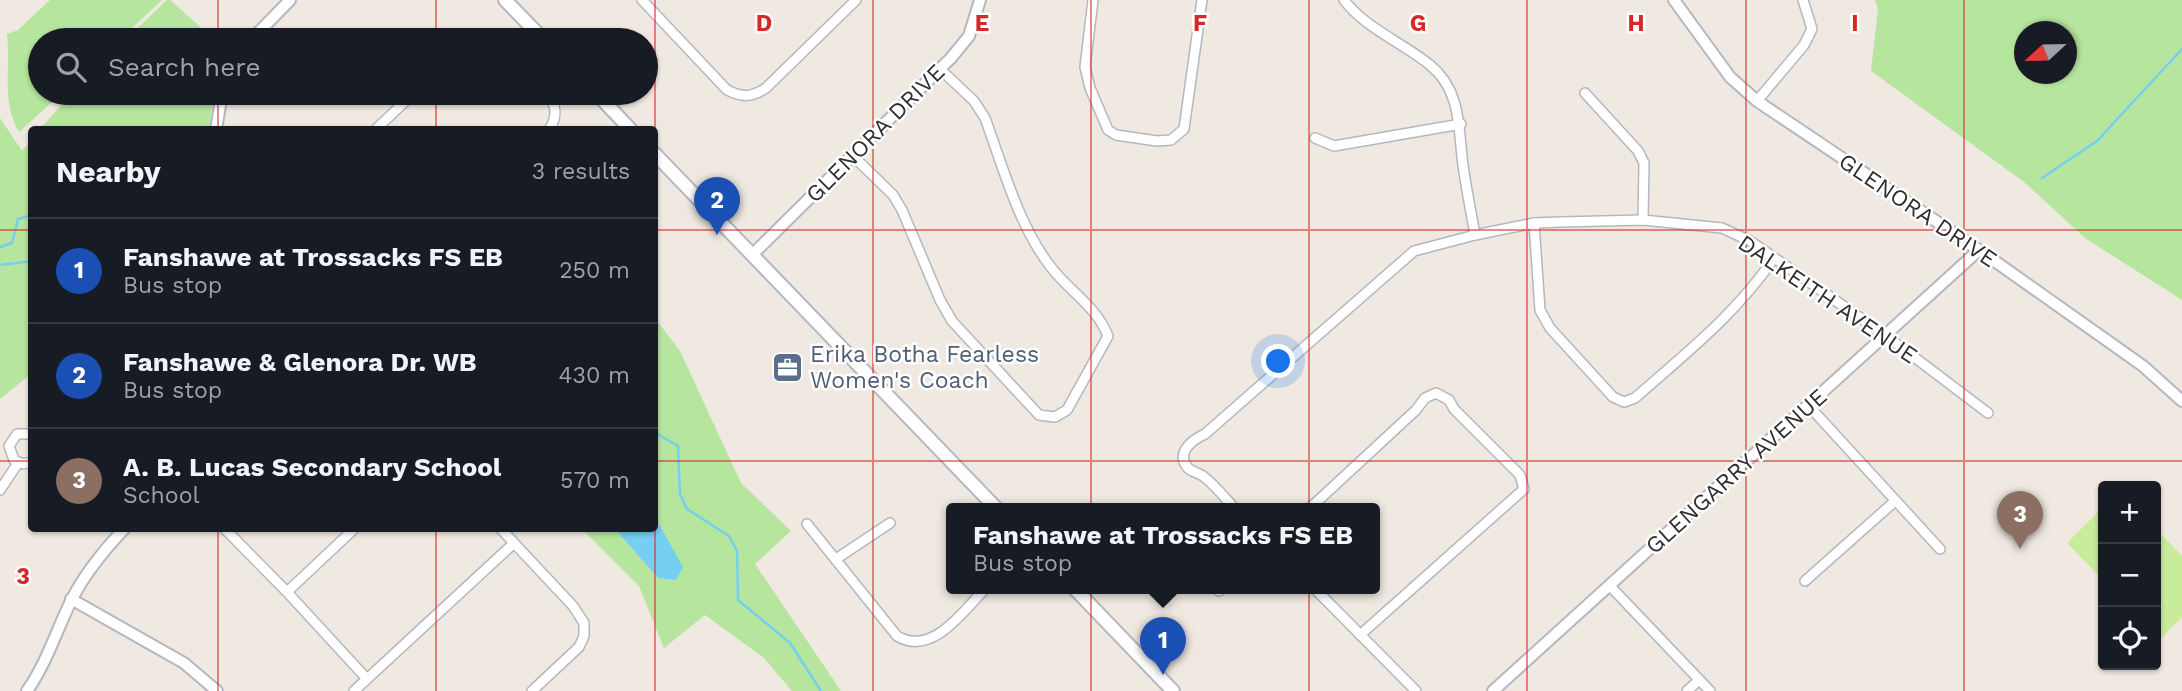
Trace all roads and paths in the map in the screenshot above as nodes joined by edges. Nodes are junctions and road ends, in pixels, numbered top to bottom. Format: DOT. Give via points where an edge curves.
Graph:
graph roads {
  1 [pos="290,0"];
  2 [pos="505,0"];
  3 [pos="642,0"];
  4 [pos="856,0"];
  5 [pos="980,0"];
  6 [pos="1093,0"];
  7 [pos="1202,0"];
  8 [pos="1344,0"];
  9 [pos="1674,0"];
  10 [pos="1803,0"];
  11 [pos="263,28"];
  12 [pos="532,28"];
  13 [pos="940,69"];
  14 [pos="1585,93"];
  15 [pos="1757,101"];
  16 [pos="220,105"];
  17 [pos="401,105"];
  18 [pos="553,105"];
  19 [pos="607,105"];
  20 [pos="1461,124"];
  21 [pos="217,126"];
  22 [pos="379,126"];
  23 [pos="552,126"];
  24 [pos="627,126"];
  25 [pos="1315,138"];
  26 [pos="852,155"];
  27 [pos="658,157"];
  28 [pos="1643,220"];
  29 [pos="1534,223"];
  30 [pos="1475,234"];
  31 [pos="1979,250"];
  32 [pos="753,254"];
  33 [pos="1774,258"];
  34 [pos="1885,335"];
  35 [pos="2182,401"];
  36 [pos="1808,405"];
  37 [pos="1988,413"];
  38 [pos="28,434"];
  39 [pos="28,462"];
  40 [pos="18,463"];
  41 [pos="0,489"];
  42 [pos="1894,502"];
  43 [pos="991,503"];
  44 [pos="1229,503"];
  45 [pos="1315,503"];
  46 [pos="890,523"];
  47 [pos="807,524"];
  48 [pos="121,532"];
  49 [pos="228,532"];
  50 [pos="351,532"];
  51 [pos="503,532"];
  52 [pos="513,544"];
  53 [pos="1940,549"];
  54 [pos="835,559"];
  55 [pos="1805,581"];
  56 [pos="1610,586"];
  57 [pos="287,592"];
  58 [pos="980,594"];
  59 [pos="1080,594"];
  60 [pos="1320,594"];
  61 [pos="71,599"];
  62 [pos="1360,635"];
  63 [pos="367,679"];
  64 [pos="1699,680"];
  65 [pos="27,691"];
  66 [pos="217,691"];
  67 [pos="354,691"];
  68 [pos="532,691"];
  69 [pos="1172,691"];
  70 [pos="1416,691"];
  71 [pos="1493,691"];
  72 [pos="1686,691"];
  73 [pos="1710,691"];
  1 -- 11 [label="street"];
  2 -- 12 [label="main road"];
  3 -- 4 [label="street" via="727,90 753,96"];
  5 -- 13 [label="street, GLENORA DRIVE" via="969,36"];
  6 -- 7 [label="street" via="1085,67 1108,130 1157,141 1171,140 1184,130"];
  8 -- 20 [label="street" via="1357,15 1443,78"];
  9 -- 15 [label="street, GLENORA DRIVE" via="1722,68"];
  10 -- 15 [label="street" via="1812,29"];
  13 -- 26 [label="street, GLENORA DRIVE"];
  13 -- 26 [label="street" via="985,118 1029,233 1051,267 1097,315 1108,337 1067,410 1055,417 1039,415 952,321 893,195"];
  14 -- 28 [label="street" via="1644,163"];
  15 -- 31 [label="street, GLENORA DRIVE"];
  16 -- 21 [label="street"];
  17 -- 22 [label="street"];
  18 -- 23 [label="street"];
  19 -- 24 [label="main road"];
  20 -- 25 [label="street" via="1334,146"];
  20 -- 30 [label="street"];
  26 -- 32 [label="street, GLENORA DRIVE"];
  27 -- 32 [label="main road"];
  28 -- 29 [label="street, DALKEITH AVENUE"];
  28 -- 33 [label="street, DALKEITH AVENUE" via="1722,228"];
  29 -- 30 [label="street, DALKEITH AVENUE"];
  29 -- 33 [label="street" via="1541,310 1550,328 1613,397 1623,402 1635,398 1726,316 1751,292"];
  30 -- 44 [label="street, DALKEITH AVENUE" via="1414,251 1205,434 1192,440 1185,448 1189,469 1203,476"];
  31 -- 34 [label="street, GLENGARRY AVENUE"];
  31 -- 35 [label="street, GLENORA DRIVE" via="2143,366"];
  32 -- 43 [label="main road"];
  33 -- 34 [label="street, DALKEITH AVENUE"];
  34 -- 36 [label="street, GLENGARRY AVENUE"];
  34 -- 37 [label="street, DALKEITH AVENUE"];
  36 -- 42 [label="street"];
  36 -- 56 [label="street, GLENGARRY AVENUE"];
  38 -- 40 [label="street" via="10,442 10,456"];
  39 -- 40 [label="street"];
  40 -- 41 [label="street"];
  42 -- 53 [label="street"];
  42 -- 55 [label="street"];
  45 -- 62 [label="street" via="1424,398 1436,393 1449,400 1520,475 1524,489"];
  46 -- 54 [label="street"];
  47 -- 54 [label="street"];
  48 -- 61 [label="street"];
  49 -- 57 [label="street"];
  50 -- 57 [label="street"];
  51 -- 52 [label="street"];
  52 -- 63 [label="street"];
  52 -- 68 [label="street" via="584,623 579,647"];
  54 -- 58 [label="street" via="897,636 908,643 936,637"];
  56 -- 64 [label="street"];
  56 -- 71 [label="street, GLENGARRY AVENUE"];
  57 -- 63 [label="street"];
  59 -- 69 [label="main road"];
  60 -- 62 [label="street"];
  61 -- 65 [label="street"];
  61 -- 66 [label="street" via="184,663"];
  62 -- 70 [label="street"];
  63 -- 67 [label="street"];
  64 -- 72 [label="street"];
  64 -- 73 [label="street"];
}
